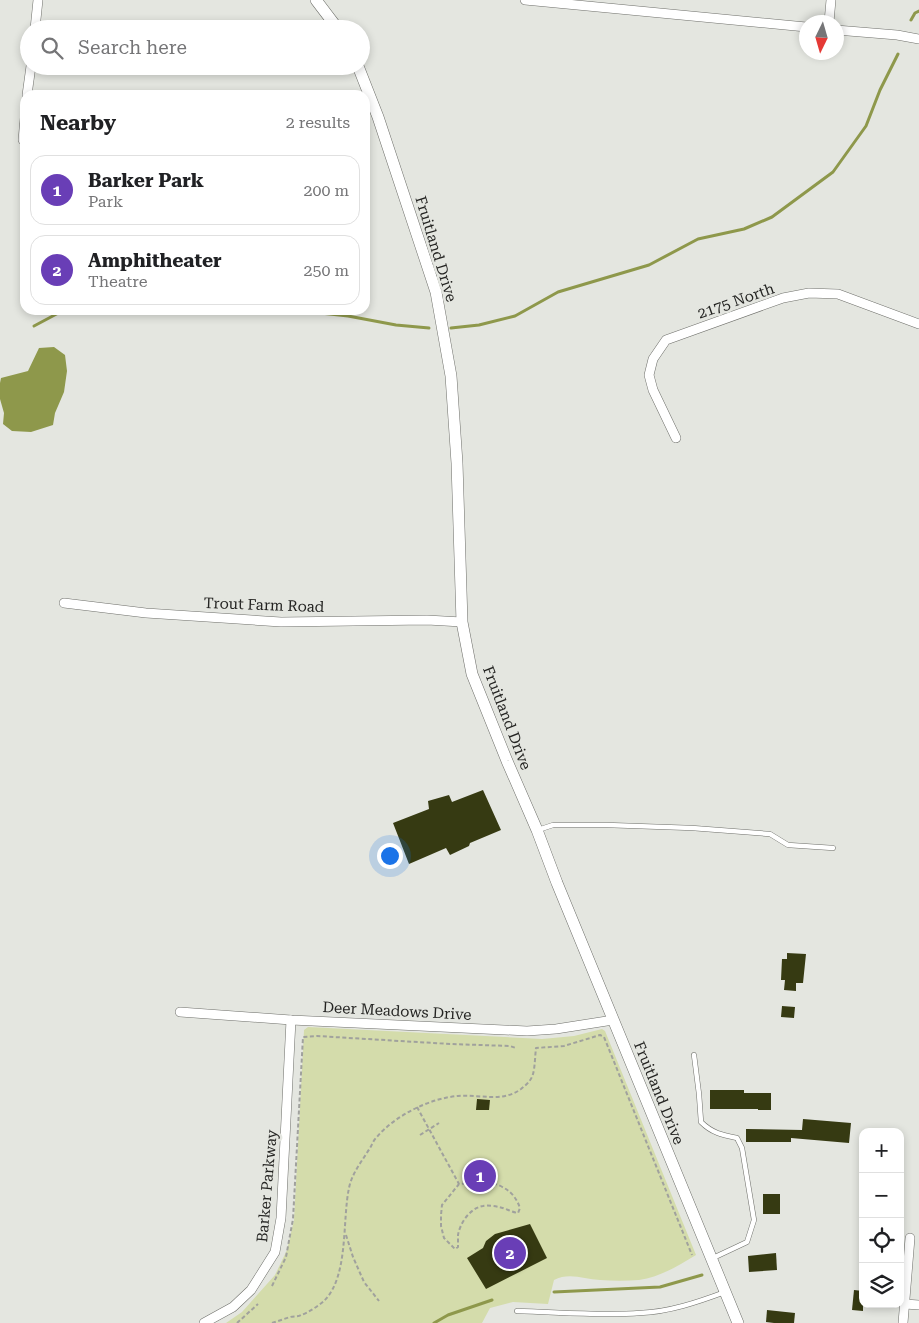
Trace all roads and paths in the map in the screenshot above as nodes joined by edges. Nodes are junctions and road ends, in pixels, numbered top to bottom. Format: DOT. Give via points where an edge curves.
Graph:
graph roads {
  1 [pos="38,0"];
  2 [pos="316,0"];
  3 [pos="525,0"];
  4 [pos="832,0"];
  5 [pos="830,15"];
  6 [pos="35,20"];
  7 [pos="331,20"];
  8 [pos="799,26"];
  9 [pos="844,31"];
  10 [pos="919,39"];
  11 [pos="29,75"];
  12 [pos="362,75"];
  13 [pos="28,90"];
  14 [pos="367,90"];
  15 [pos="370,97"];
  16 [pos="919,324"];
  17 [pos="676,438"];
  18 [pos="64,603"];
  19 [pos="462,622"];
  20 [pos="537,830"];
  21 [pos="834,848"];
  22 [pos="180,1012"];
  23 [pos="291,1020"];
  24 [pos="613,1020"];
  25 [pos="516,1048"];
  26 [pos="694,1055"];
  27 [pos="484,1096"];
  28 [pos="483,1100"];
  29 [pos="418,1108"];
  30 [pos="439,1123"];
  31 [pos="429,1129"];
  32 [pos="420,1135"];
  33 [pos="459,1184"];
  34 [pos="345,1233"];
  35 [pos="910,1238"];
  36 [pos="692,1255"];
  37 [pos="711,1259"];
  38 [pos="272,1286"];
  39 [pos="725,1292"];
  40 [pos="379,1301"];
  41 [pos="258,1304"];
  42 [pos="905,1304"];
  43 [pos="919,1305"];
  44 [pos="517,1311"];
  45 [pos="204,1323"];
  46 [pos="237,1323"];
  47 [pos="272,1323"];
  48 [pos="738,1323"];
  49 [pos="903,1323"];
  1 -- 6 [label="street"];
  2 -- 7 [label="street"];
  3 -- 8 [label="street"];
  4 -- 5 [label="street"];
  9 -- 10 [label="street"];
  11 -- 13 [label="street"];
  12 -- 14 [label="street, Fruitland Drive"];
  15 -- 19 [label="street, Fruitland Drive" via="436,292 451,376"];
  16 -- 17 [label="street, 2175 North" via="838,294 808,293 783,298 666,340 653,359 649,376"];
  18 -- 19 [label="street, Trout Farm Road" via="146,613 281,622"];
  19 -- 20 [label="street, Fruitland Drive" via="472,674"];
  20 -- 21 [label="lane" via="553,825 692,828 770,834 788,845"];
  20 -- 24 [label="street, Fruitland Drive"];
  22 -- 23 [label="street, Deer Meadows Drive"];
  23 -- 24 [label="street, Deer Meadows Drive" via="527,1030"];
  23 -- 45 [label="street, Barker Parkway" via="281,1218 275,1252 251,1290 234,1307"];
  24 -- 37 [label="street, Fruitland Drive"];
  25 -- 38 [label="path" via="303,1037 293,1219 286,1257"];
  26 -- 37 [label="lane" via="701,1122 709,1130 737,1138 742,1148 754,1220 746,1242"];
  27 -- 28 [label="path"];
  27 -- 29 [label="path" via="456,1096"];
  27 -- 36 [label="path" via="511,1095 529,1082 536,1048 604,1037"];
  29 -- 31 [label="path"];
  29 -- 34 [label="path" via="407,1112 375,1139 363,1157 351,1179"];
  30 -- 31 [label="path"];
  31 -- 32 [label="path"];
  31 -- 33 [label="path"];
  33 -- 33 [label="path" via="442,1206 441,1216 444,1238 455,1249 464,1219 475,1210 482,1206 501,1207 518,1213 517,1200 502,1186 487,1181"];
  34 -- 40 [label="path" via="364,1282"];
  34 -- 47 [label="path" via="342,1259 329,1294 302,1315"];
  35 -- 42 [label="street"];
  37 -- 39 [label="street, Fruitland Drive"];
  39 -- 44 [label="lane" via="683,1307 641,1313"];
  39 -- 48 [label="street, Fruitland Drive"];
  41 -- 46 [label="path"];
  42 -- 43 [label="street"];
  42 -- 49 [label="street"];
}
